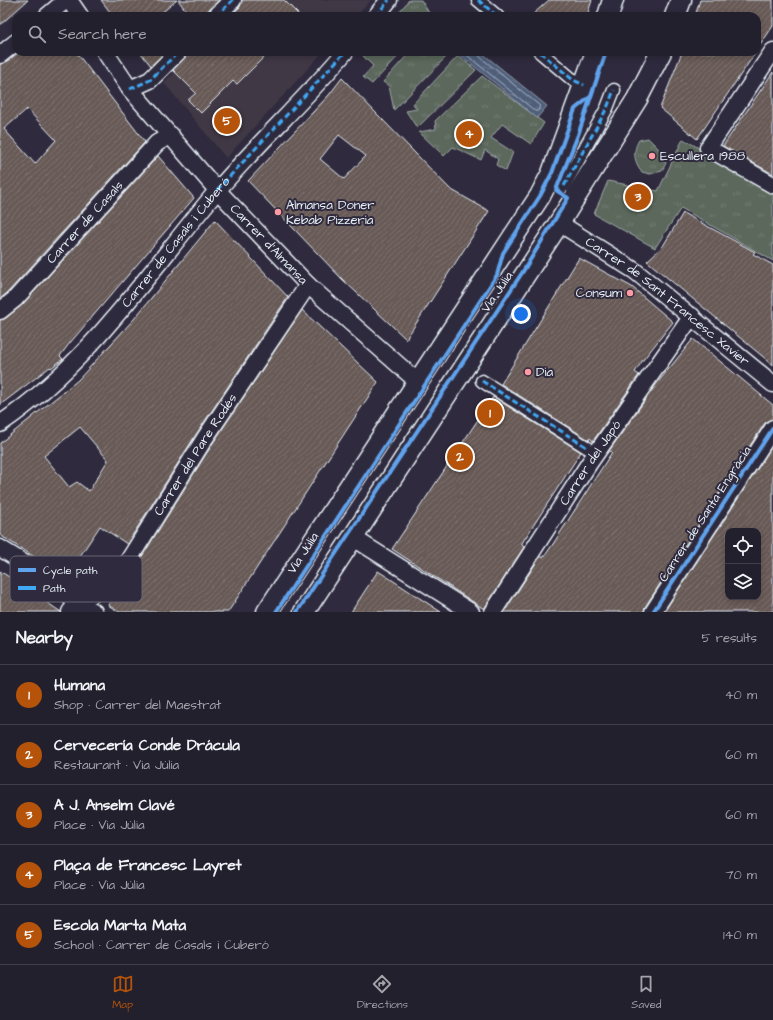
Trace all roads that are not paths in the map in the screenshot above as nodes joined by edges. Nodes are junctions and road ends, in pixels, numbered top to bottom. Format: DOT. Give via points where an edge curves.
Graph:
graph roads {
  1 [pos="66,0"];
  2 [pos="69,0"];
  3 [pos="234,0"];
  4 [pos="389,0"];
  5 [pos="478,0"];
  6 [pos="613,0"];
  7 [pos="681,0"];
  8 [pos="52,12"];
  9 [pos="77,12"];
  10 [pos="220,12"];
  11 [pos="379,12"];
  12 [pos="492,12"];
  13 [pos="609,12"];
  14 [pos="677,12"];
  15 [pos="12,45"];
  16 [pos="773,51"];
  17 [pos="0,55"];
  18 [pos="108,56"];
  19 [pos="174,56"];
  20 [pos="341,56"];
  21 [pos="545,56"];
  22 [pos="595,56"];
  23 [pos="659,56"];
  24 [pos="584,85"];
  25 [pos="130,89"];
  26 [pos="614,90"];
  27 [pos="171,135"];
  28 [pos="773,185"];
  29 [pos="564,186"];
  30 [pos="217,190"];
  31 [pos="559,223"];
  32 [pos="308,285"];
  33 [pos="0,311"];
  34 [pos="692,316"];
  35 [pos="482,382"];
  36 [pos="419,383"];
  37 [pos="773,384"];
  38 [pos="0,424"];
  39 [pos="773,428"];
  40 [pos="588,448"];
  41 [pos="352,537"];
  42 [pos="0,548"];
  43 [pos="13,556"];
  44 [pos="131,556"];
  45 [pos="82,602"];
  46 [pos="74,608"];
  47 [pos="94,612"];
  48 [pos="267,612"];
  49 [pos="304,612"];
  50 [pos="471,612"];
  51 [pos="493,612"];
  52 [pos="653,612"];
  1 -- 8 [label="street"];
  2 -- 9 [label="street"];
  3 -- 10 [label="street"];
  4 -- 11 [label="street"];
  5 -- 12 [label="street"];
  6 -- 13 [label="street"];
  7 -- 14 [label="street"];
  15 -- 17 [label="street"];
  16 -- 28 [label="street" via="708,148"];
  18 -- 25 [label="street, Carrer d'Almansa"];
  19 -- 25 [label="street" via="150,80"];
  20 -- 30 [label="street, Carrer de Casals i Cuberó"];
  21 -- 24 [label="street" via="573,80"];
  22 -- 24 [label="street, Via Júlia"];
  23 -- 31 [label="street, Via Júlia" via="636,99"];
  24 -- 36 [label="street, Via Júlia" via="552,173 540,196"];
  25 -- 27 [label="street, Carrer d'Almansa"];
  26 -- 29 [label="street" via="607,108"];
  27 -- 30 [label="street, Carrer d'Almansa"];
  27 -- 33 [label="street, Carrer de Casals" via="157,143 15,299"];
  30 -- 32 [label="street, Carrer d'Almansa"];
  30 -- 38 [label="street, Carrer de Casals i Cuberó" via="131,300 92,344 22,409"];
  31 -- 34 [label="street, Carrer de Sant Francesc Xavier" via="635,271"];
  31 -- 41 [label="street, Via Júlia"];
  32 -- 36 [label="street, Carrer d'Almansa"];
  32 -- 44 [label="street, Carrer del Pare Rodés" via="205,438"];
  34 -- 37 [label="street, Carrer de Sant Francesc Xavier"];
  34 -- 51 [label="street, Carrer del Japó" via="590,462"];
  35 -- 40 [label="street"];
  36 -- 48 [label="street, Via Júlia"];
  39 -- 52 [label="street, Carrer de Santa Engràcia"];
  41 -- 49 [label="street, Via Júlia"];
  41 -- 50 [label="street"];
  42 -- 43 [label="street"];
  45 -- 46 [label="street, Carrer del Pare Rodés"];
  46 -- 47 [label="street"];
}
